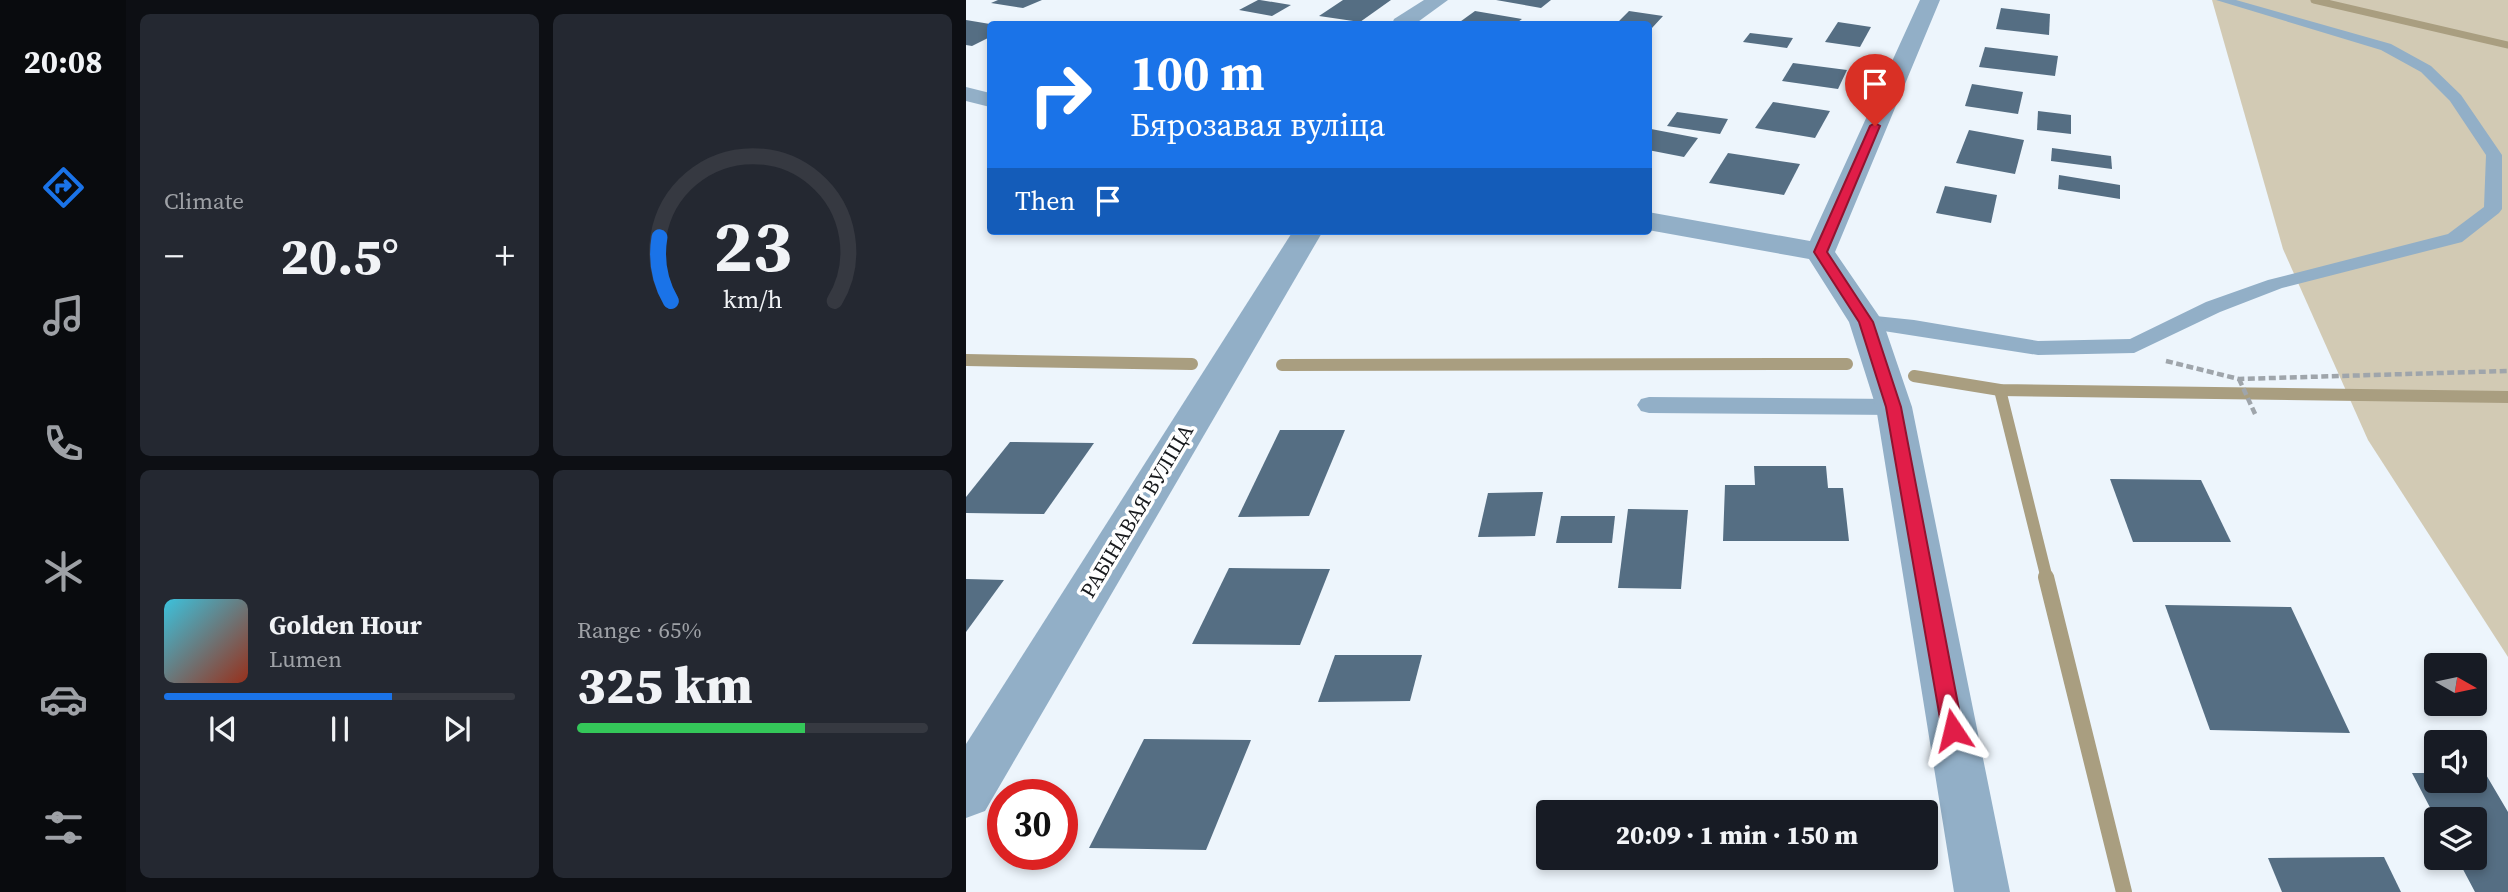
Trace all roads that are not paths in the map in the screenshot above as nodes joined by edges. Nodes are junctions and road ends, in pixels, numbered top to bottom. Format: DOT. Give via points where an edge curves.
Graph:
graph roads {
  1 [pos="1438,0"];
  2 [pos="1930,0"];
  3 [pos="2222,0"];
  4 [pos="1406,21"];
  5 [pos="1652,222"];
  6 [pos="1306,235"];
  7 [pos="1820,252"];
  8 [pos="1866,322"];
  9 [pos="1649,405"];
  10 [pos="1894,407"];
  11 [pos="966,792"];
  12 [pos="1982,892"];
  1 -- 4 [label="street"];
  2 -- 7 [label="street"];
  3 -- 8 [label="lane" via="2386,47 2426,69 2456,98 2494,155 2493,209 2455,238 2275,284 2213,307 2134,346 2038,348"];
  5 -- 7 [label="street"];
  6 -- 11 [label="street, РАБІНАВАЯ ВУЛІЦА"];
  7 -- 8 [label="street"];
  8 -- 10 [label="street"];
  9 -- 10 [label="lane"];
  10 -- 12 [label="street"];
}
